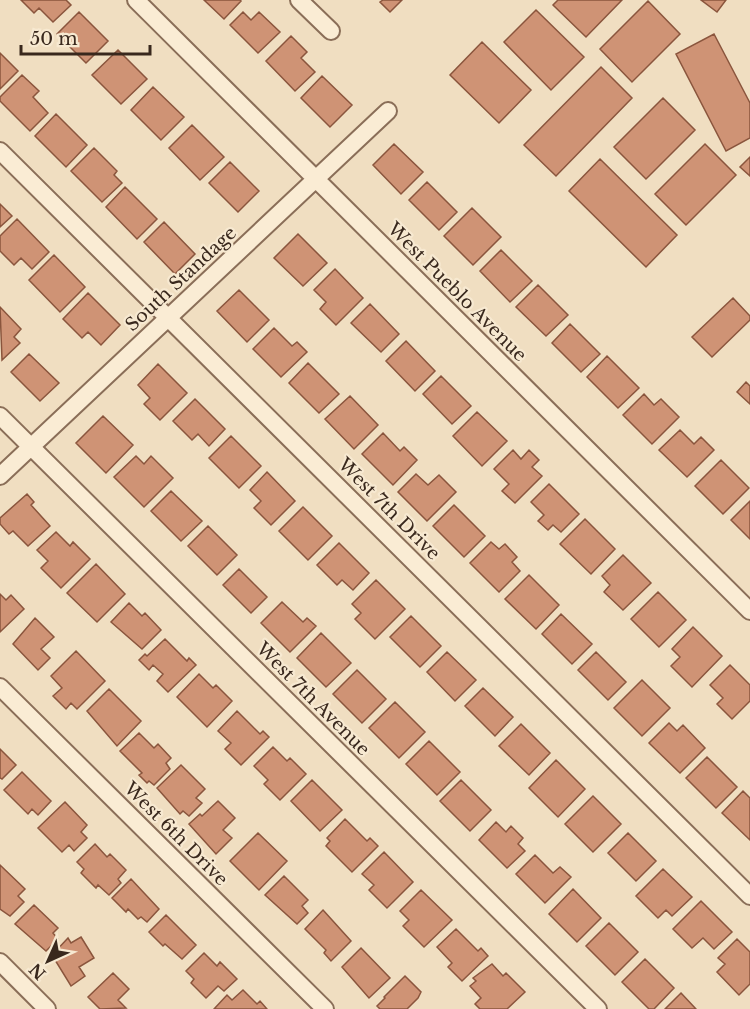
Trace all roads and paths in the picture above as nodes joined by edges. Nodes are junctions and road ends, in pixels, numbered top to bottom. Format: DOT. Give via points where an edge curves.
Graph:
graph roads {
  1 [pos="136,0"];
  2 [pos="299,0"];
  3 [pos="331,31"];
  4 [pos="388,111"];
  5 [pos="0,151"];
  6 [pos="317,180"];
  7 [pos="168,317"];
  8 [pos="0,416"];
  9 [pos="31,447"];
  10 [pos="0,476"];
  11 [pos="750,611"];
  12 [pos="0,687"];
  13 [pos="750,896"];
  14 [pos="0,962"];
  15 [pos="47,1009"];
  16 [pos="325,1009"];
  17 [pos="598,1009"];
  1 -- 6 [label="street, West Pueblo Avenue"];
  2 -- 3 [label="street"];
  4 -- 6 [label="street, South Standage"];
  5 -- 7 [label="street, West 7th Drive"];
  6 -- 7 [label="street, South Standage"];
  6 -- 11 [label="street, West Pueblo Avenue"];
  7 -- 9 [label="street, South Standage"];
  7 -- 13 [label="street, West 7th Drive"];
  8 -- 9 [label="street, West 7th Avenue"];
  9 -- 10 [label="street, South Standage"];
  9 -- 17 [label="street, West 7th Avenue"];
  12 -- 16 [label="street, West 6th Drive"];
  14 -- 15 [label="street"];
}
